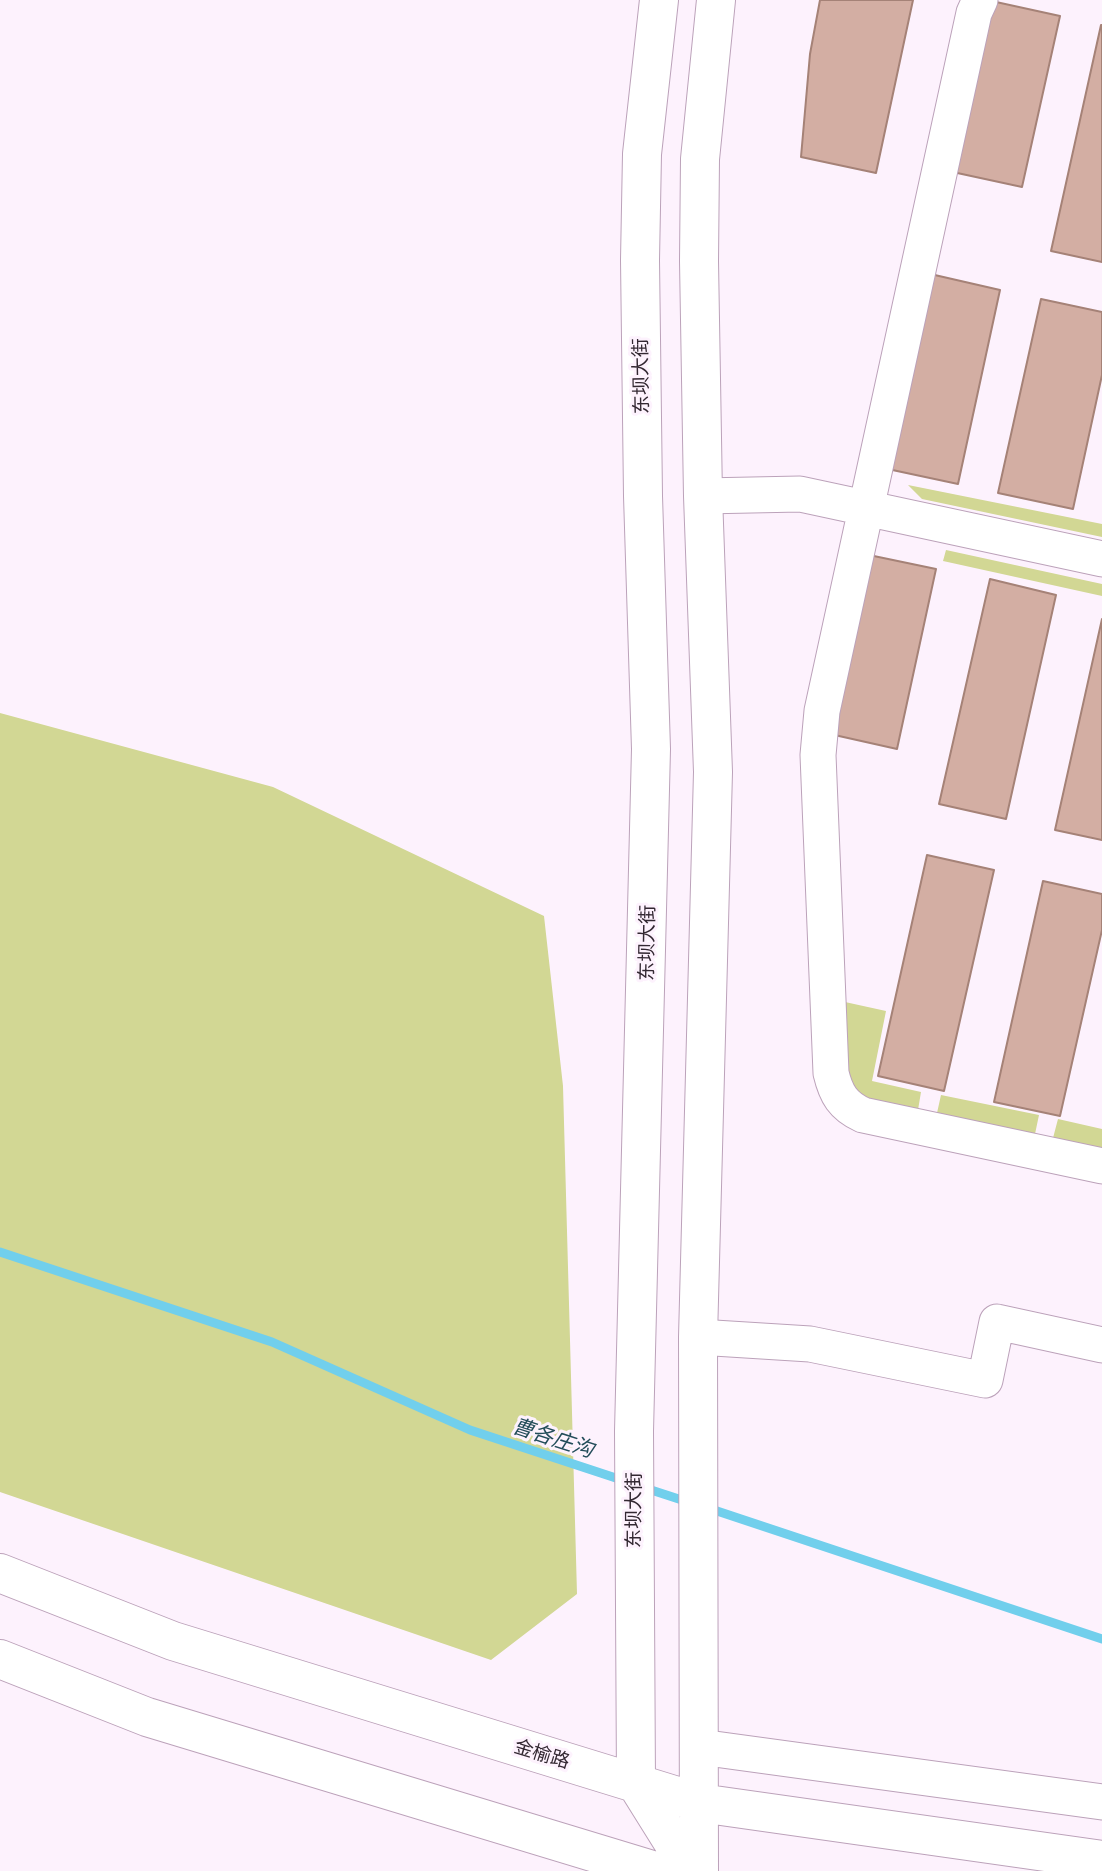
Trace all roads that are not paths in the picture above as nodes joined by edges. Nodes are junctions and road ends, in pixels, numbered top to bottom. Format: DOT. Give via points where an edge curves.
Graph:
graph roads {
  1 [pos="659,0"];
  2 [pos="716,0"];
  3 [pos="979,0"];
  4 [pos="703,496"];
  5 [pos="866,508"];
  6 [pos="1102,559"];
  7 [pos="1102,1166"];
  8 [pos="698,1337"];
  9 [pos="1102,1345"];
  10 [pos="0,1573"];
  11 [pos="0,1659"];
  12 [pos="700,1747"];
  13 [pos="636,1783"];
  14 [pos="1102,1802"];
  15 [pos="700,1803"];
  16 [pos="1102,1860"];
  17 [pos="655,1871"];
  18 [pos="691,1871"];
  19 [pos="699,1871"];
  1 -- 13 [label="main road, 东坝大街" via="642,154 643,496 652,749 634,1431"];
  2 -- 4 [label="main road" via="700,159"];
  3 -- 5 [label="street"];
  4 -- 5 [label="street" via="800,494"];
  4 -- 8 [label="main road" via="713,772"];
  5 -- 6 [label="street"];
  5 -- 7 [label="street" via="822,711 818,755 831,1073 836,1093 863,1115"];
  8 -- 9 [label="street" via="810,1344 985,1380 997,1322"];
  8 -- 12 [label="main road"];
  10 -- 13 [label="main road, 金榆路" via="173,1641"];
  11 -- 17 [label="main road" via="147,1717"];
  12 -- 14 [label="street"];
  12 -- 15 [label="main road"];
  13 -- 15 [label="main road, 金榆路"];
  13 -- 18 [label="main road"];
  15 -- 16 [label="main road, 金榆路"];
  15 -- 19 [label="main road"];
}
